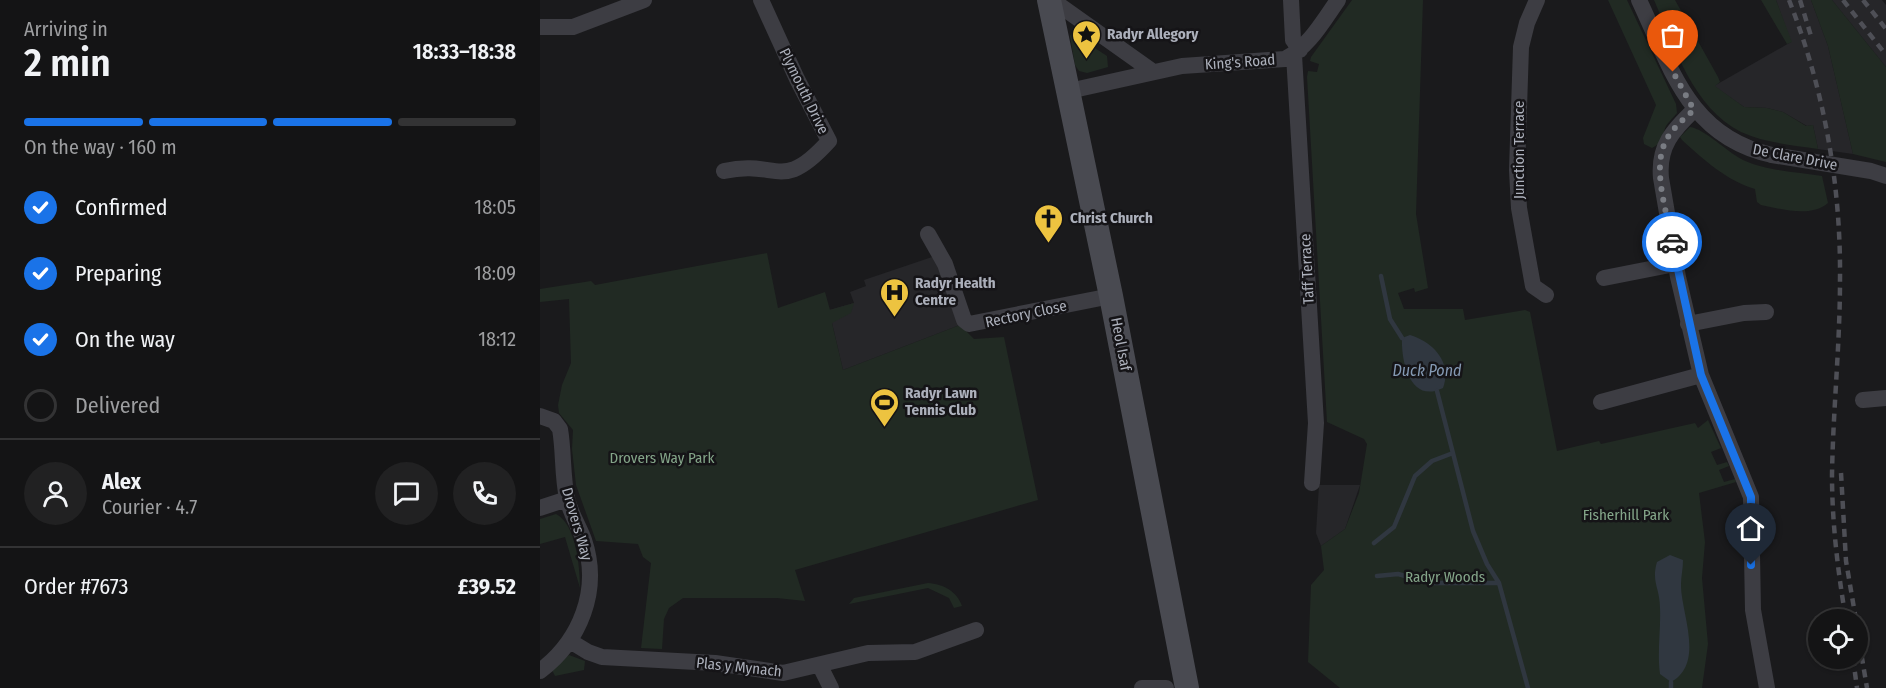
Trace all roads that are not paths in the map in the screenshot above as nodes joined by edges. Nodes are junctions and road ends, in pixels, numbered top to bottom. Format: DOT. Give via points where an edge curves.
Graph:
graph roads {
  1 [pos="644,0"];
  2 [pos="761,0"];
  3 [pos="1051,0"];
  4 [pos="1291,0"];
  5 [pos="1338,0"];
  6 [pos="1537,0"];
  7 [pos="1639,0"];
  8 [pos="540,27"];
  9 [pos="1297,52"];
  10 [pos="1152,72"];
  11 [pos="1069,91"];
  12 [pos="1694,110"];
  13 [pos="724,171"];
  14 [pos="1886,176"];
  15 [pos="928,234"];
  16 [pos="1675,264"];
  17 [pos="1604,278"];
  18 [pos="1546,295"];
  19 [pos="1111,296"];
  20 [pos="1766,312"];
  21 [pos="1688,324"];
  22 [pos="1701,375"];
  23 [pos="1886,398"];
  24 [pos="1863,400"];
  25 [pos="1601,402"];
  26 [pos="540,416"];
  27 [pos="1312,483"];
  28 [pos="567,499"];
  29 [pos="540,508"];
  30 [pos="976,630"];
  31 [pos="570,642"];
  32 [pos="820,666"];
  33 [pos="540,671"];
  34 [pos="831,688"];
  35 [pos="1142,688"];
  36 [pos="1166,688"];
  37 [pos="1186,688"];
  38 [pos="1767,688"];
  1 -- 8 [label="street" via="573,27"];
  2 -- 13 [label="street, Plymouth Drive" via="796,80 829,141 794,171"];
  3 -- 10 [label="street"];
  3 -- 11 [label="main road, Heol Isaf"];
  4 -- 9 [label="street, Taff Terrace"];
  5 -- 9 [label="street"];
  6 -- 18 [label="street, Junction Terrace" via="1521,47 1517,184 1533,286"];
  7 -- 12 [label="street, De Clare Drive"];
  9 -- 10 [label="street, King's Road" via="1278,61 1182,66"];
  9 -- 27 [label="street, Taff Terrace" via="1316,423"];
  10 -- 11 [label="street, King's Road"];
  11 -- 19 [label="main road, Heol Isaf"];
  12 -- 14 [label="street, De Clare Drive, bridge" via="1730,140 1747,148"];
  12 -- 16 [label="street" via="1669,135 1661,153 1661,178"];
  15 -- 19 [label="street, Rectory Close" via="937,246 964,320 969,324"];
  16 -- 17 [label="street"];
  16 -- 21 [label="street"];
  19 -- 37 [label="main road, Heol Isaf"];
  20 -- 21 [label="street"];
  21 -- 22 [label="street"];
  22 -- 25 [label="street"];
  22 -- 38 [label="street" via="1751,497 1753,610"];
  23 -- 24 [label="street"];
  26 -- 28 [label="street, Drovers Way" via="554,421 560,429"];
  28 -- 29 [label="street"];
  28 -- 31 [label="street, Drovers Way" via="584,540 589,566 588,599"];
  30 -- 32 [label="street, Plas y Mynach" via="915,652 868,653"];
  31 -- 32 [label="street, Plas y Mynach" via="602,657 715,663 783,673"];
  31 -- 33 [label="street"];
  32 -- 34 [label="street"];
  35 -- 36 [label="street"];
}
